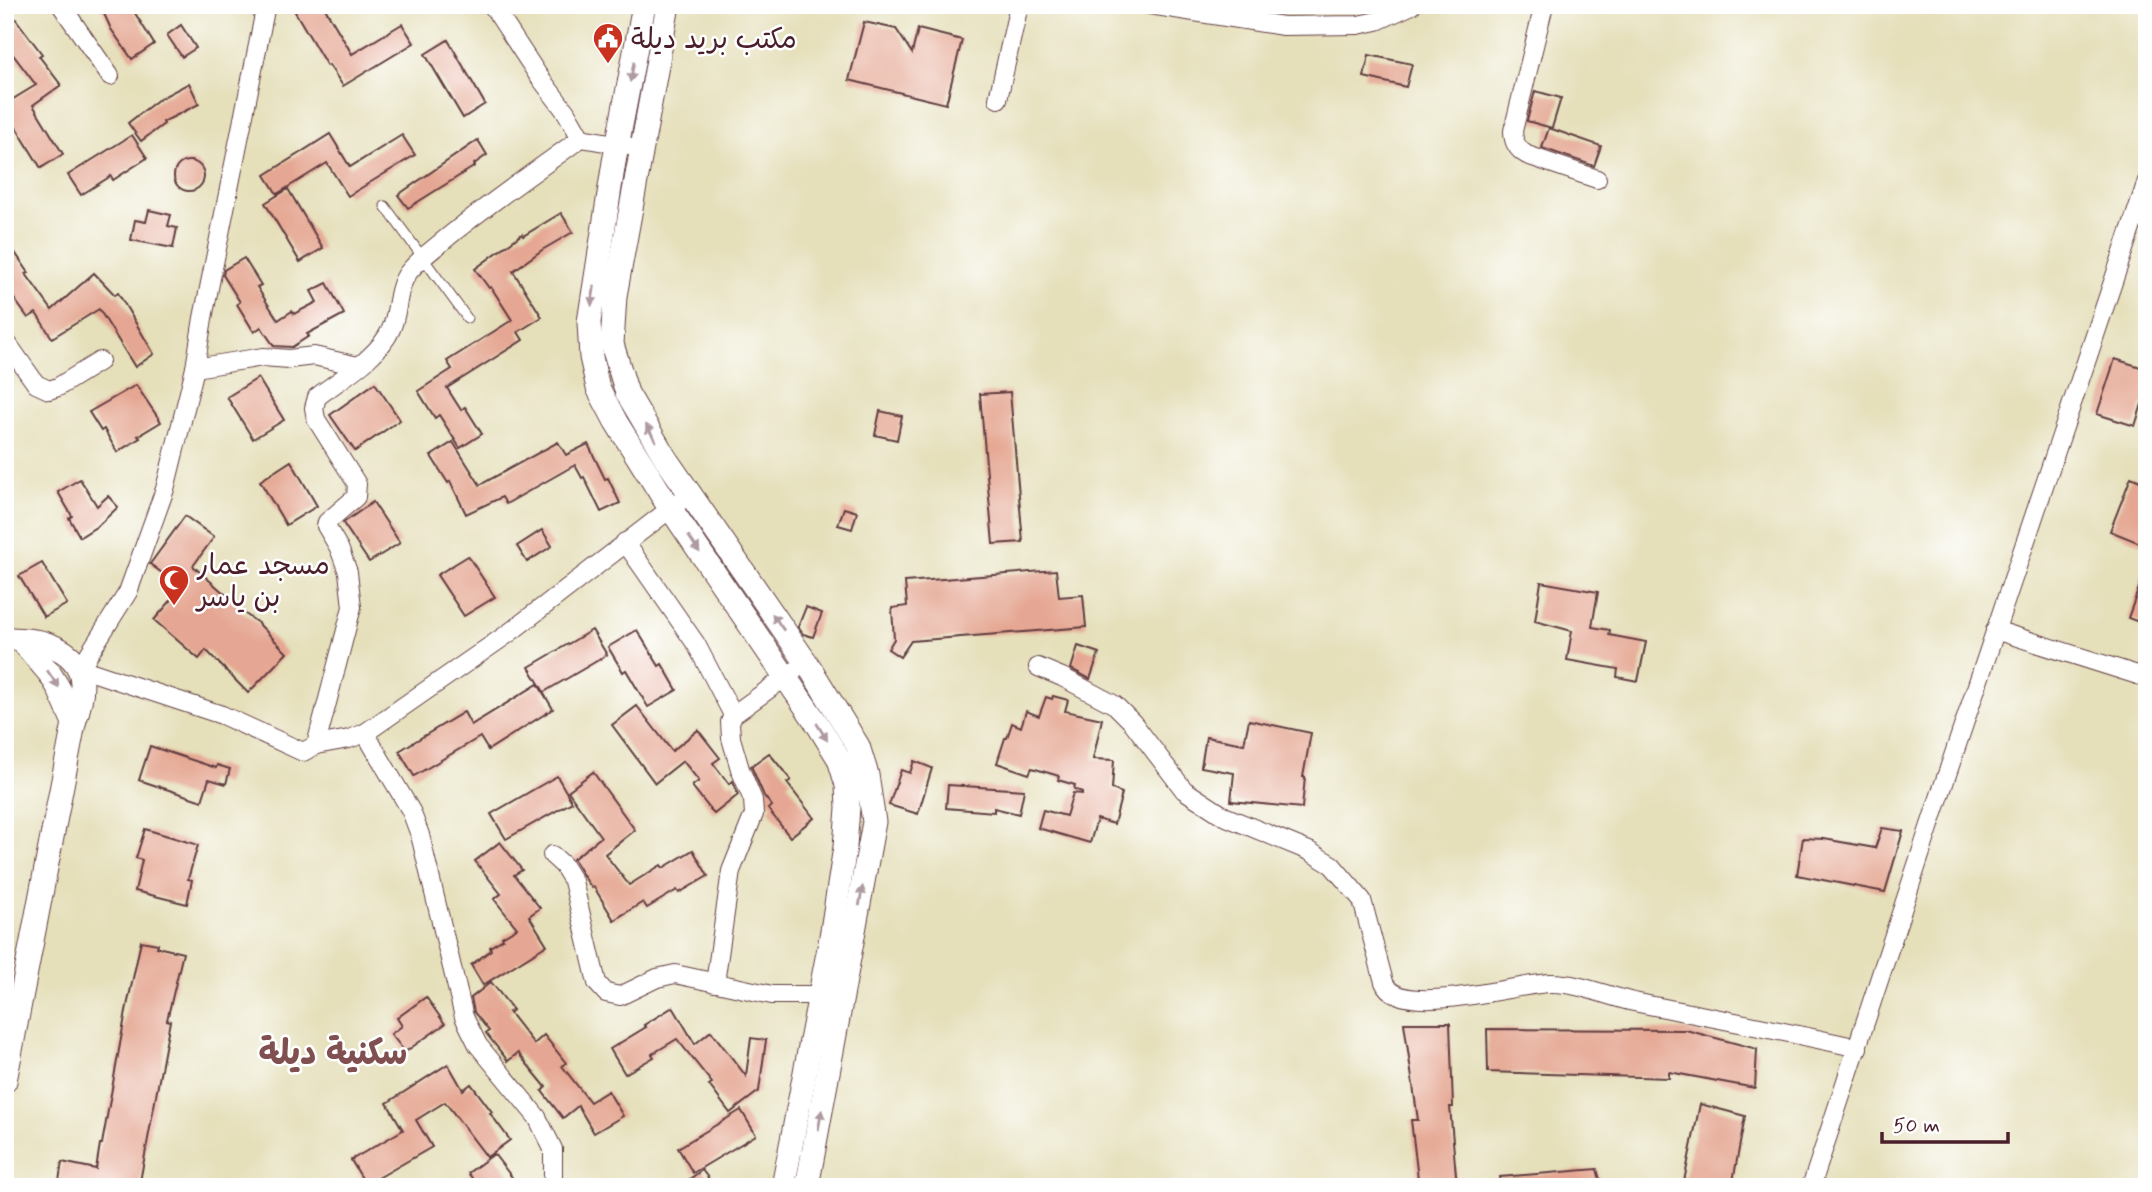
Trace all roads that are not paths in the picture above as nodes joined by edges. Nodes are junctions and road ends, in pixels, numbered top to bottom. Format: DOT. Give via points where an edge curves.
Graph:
graph roads {
  1 [pos="61,5"];
  2 [pos="266,5"];
  3 [pos="492,5"];
  4 [pos="644,5"];
  5 [pos="668,5"];
  6 [pos="1019,5"];
  7 [pos="1150,5"];
  8 [pos="1412,5"];
  9 [pos="1544,5"];
  10 [pos="110,76"];
  11 [pos="998,99"];
  12 [pos="581,138"];
  13 [pos="618,144"];
  14 [pos="642,148"];
  15 [pos="1597,179"];
  16 [pos="2147,181"];
  17 [pos="385,206"];
  18 [pos="423,257"];
  19 [pos="467,318"];
  20 [pos="5,340"];
  21 [pos="100,361"];
  22 [pos="359,366"];
  23 [pos="195,368"];
  24 [pos="690,494"];
  25 [pos="670,508"];
  26 [pos="625,542"];
  27 [pos="1995,630"];
  28 [pos="14,639"];
  29 [pos="806,663"];
  30 [pos="1038,667"];
  31 [pos="80,668"];
  32 [pos="784,678"];
  33 [pos="2147,678"];
  34 [pos="733,715"];
  35 [pos="74,723"];
  36 [pos="365,733"];
  37 [pos="316,745"];
  38 [pos="552,855"];
  39 [pos="715,983"];
  40 [pos="818,995"];
  41 [pos="842,1000"];
  42 [pos="1858,1048"];
  43 [pos="5,1082"];
  44 [pos="553,1187"];
  45 [pos="783,1187"];
  46 [pos="807,1187"];
  47 [pos="1811,1187"];
  1 -- 10 [label="street"];
  2 -- 23 [label="street"];
  3 -- 12 [label="street"];
  4 -- 13 [label="street, one-way"];
  5 -- 14 [label="street"];
  6 -- 11 [label="street"];
  7 -- 8 [label="street" via="1283,26 1358,25"];
  9 -- 15 [label="street" via="1513,137 1527,155"];
  12 -- 13 [label="street"];
  12 -- 18 [label="street"];
  13 -- 14 [label="street"];
  13 -- 25 [label="street, one-way" via="589,322 591,357 598,388"];
  24 -- 14 [label="street, one-way" via="627,393 612,344 615,296"];
  16 -- 27 [label="street"];
  17 -- 18 [label="lane"];
  18 -- 19 [label="lane"];
  18 -- 22 [label="street" via="401,286 388,336"];
  20 -- 21 [label="street" via="36,384 49,390"];
  22 -- 23 [label="street" via="314,356 263,357"];
  22 -- 37 [label="street" via="317,397 314,408 316,419 357,484 356,497 326,526 348,572 352,607"];
  23 -- 31 [label="street" via="165,489 128,592"];
  24 -- 25 [label="street"];
  29 -- 24 [label="street, one-way"];
  25 -- 26 [label="street"];
  25 -- 32 [label="street, one-way"];
  26 -- 34 [label="street" via="696,644"];
  26 -- 36 [label="street" via="509,633"];
  27 -- 33 [label="street"];
  27 -- 42 [label="street"];
  28 -- 31 [label="street" via="43,642"];
  28 -- 35 [label="street, one-way" via="50,674"];
  29 -- 32 [label="street"];
  41 -- 29 [label="street, one-way" via="874,822 858,746"];
  30 -- 42 [label="street" via="1115,705 1184,790 1224,816 1332,865 1362,900 1386,988 1394,994 1438,1000 1526,985 1570,985"];
  31 -- 35 [label="street" via="84,687"];
  31 -- 37 [label="street" via="222,715 303,752"];
  32 -- 34 [label="street"];
  32 -- 40 [label="street, one-way" via="839,759 847,785 845,847"];
  34 -- 39 [label="street" via="731,738 754,814 731,871"];
  35 -- 43 [label="street"];
  36 -- 37 [label="street"];
  36 -- 44 [label="street" via="421,835 464,1017 478,1045 537,1117 553,1149"];
  38 -- 39 [label="street" via="573,881 597,983 606,992 620,996 675,974"];
  39 -- 40 [label="street" via="772,995"];
  40 -- 41 [label="street"];
  40 -- 45 [label="street"];
  46 -- 41 [label="street, one-way"];
  42 -- 47 [label="street"];
}
